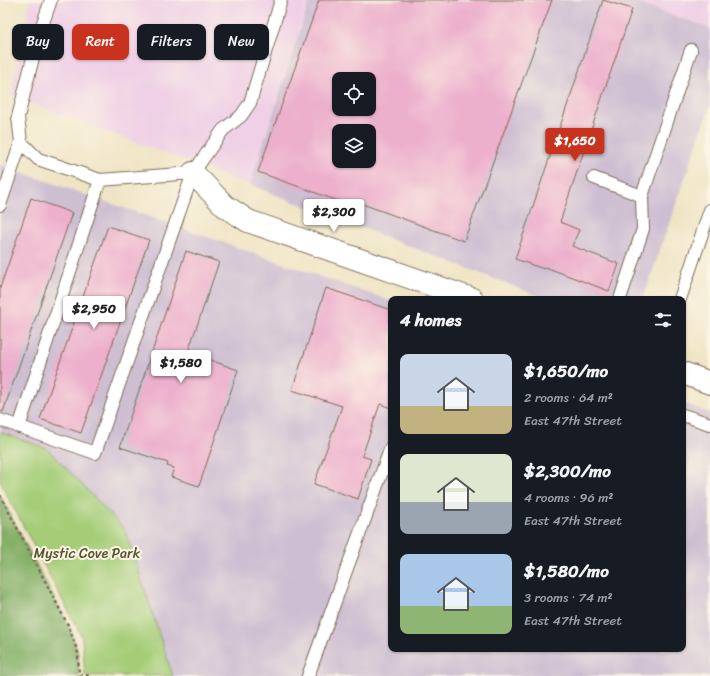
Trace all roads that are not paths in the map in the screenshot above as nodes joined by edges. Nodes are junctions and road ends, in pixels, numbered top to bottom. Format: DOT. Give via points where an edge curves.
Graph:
graph roads {
  1 [pos="51,0"];
  2 [pos="281,0"];
  3 [pos="690,50"];
  4 [pos="21,142"];
  5 [pos="193,173"];
  6 [pos="594,178"];
  7 [pos="100,180"];
  8 [pos="642,196"];
  9 [pos="0,205"];
  10 [pos="710,210"];
  11 [pos="463,296"];
  12 [pos="621,296"];
  13 [pos="681,296"];
  14 [pos="686,374"];
  15 [pos="710,383"];
  16 [pos="686,416"];
  17 [pos="0,420"];
  18 [pos="710,424"];
  19 [pos="19,427"];
  20 [pos="388,455"];
  21 [pos="308,676"];
  1 -- 4 [label="lane" via="39,34 18,117"];
  2 -- 5 [label="lane" via="250,103 241,116 223,130"];
  3 -- 8 [label="lane"];
  4 -- 7 [label="lane" via="38,159"];
  4 -- 9 [label="lane"];
  5 -- 7 [label="lane"];
  5 -- 11 [label="street" via="225,206 248,222"];
  5 -- 19 [label="lane" via="95,453"];
  6 -- 8 [label="lane"];
  7 -- 19 [label="lane"];
  8 -- 12 [label="lane" via="643,229"];
  10 -- 13 [label="lane"];
  14 -- 15 [label="street"];
  16 -- 18 [label="lane"];
  17 -- 19 [label="lane"];
  20 -- 21 [label="lane"];
}
